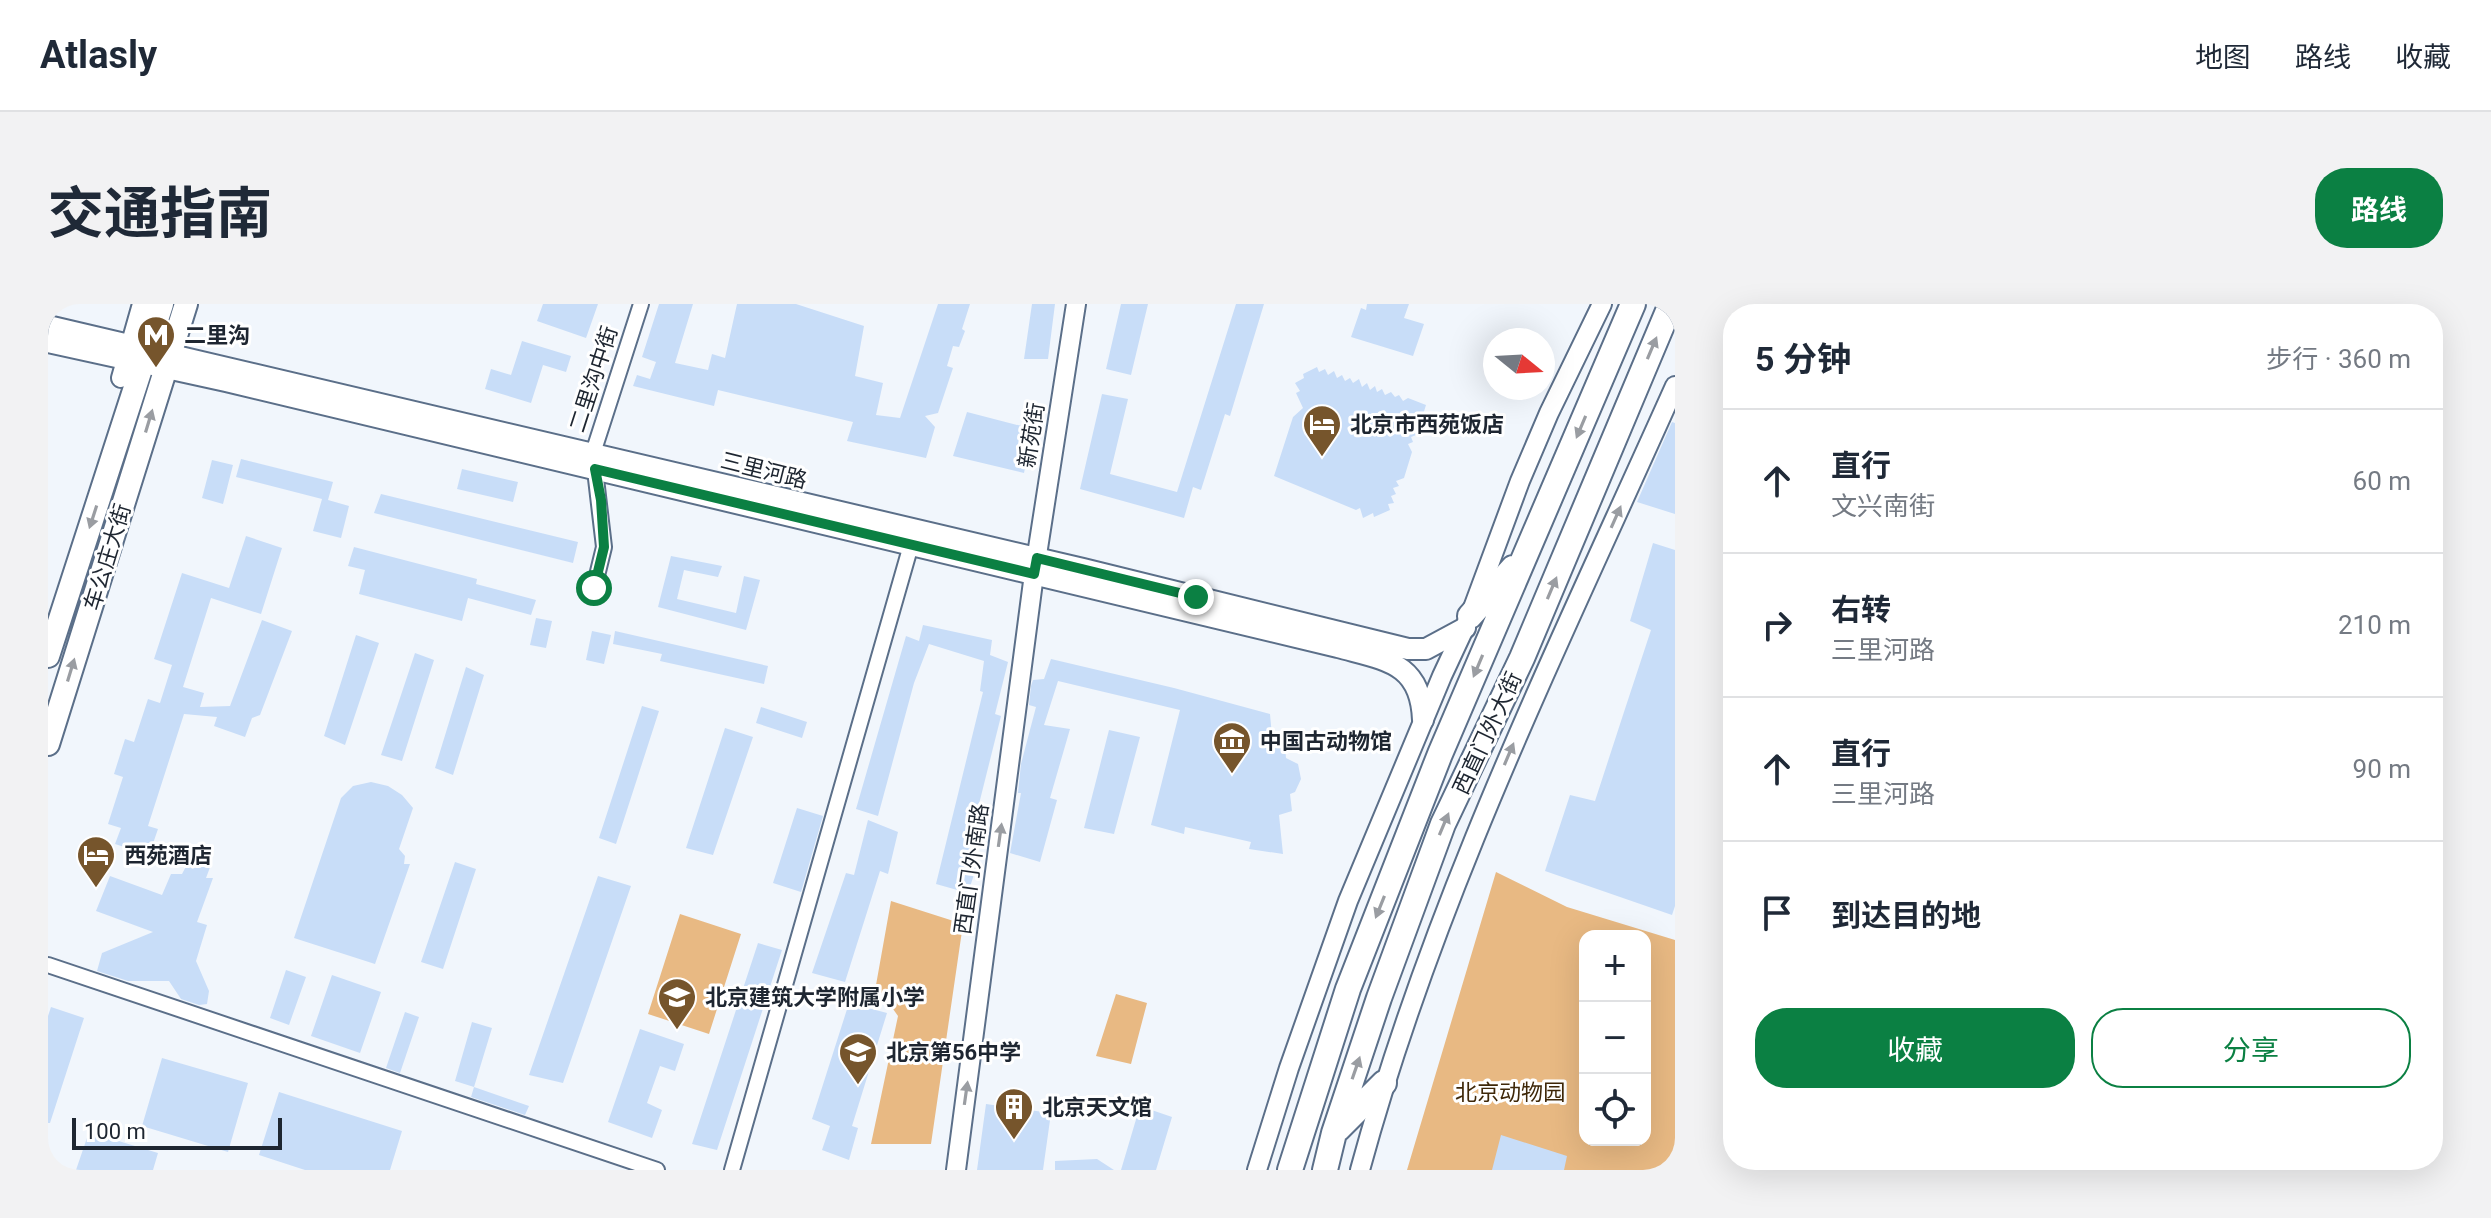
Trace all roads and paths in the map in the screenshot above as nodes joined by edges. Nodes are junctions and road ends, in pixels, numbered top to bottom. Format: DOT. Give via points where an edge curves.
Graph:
graph roads {
  1 [pos="142,304"];
  2 [pos="162,304"];
  3 [pos="186,304"];
  4 [pos="641,304"];
  5 [pos="1076,304"];
  6 [pos="1602,304"];
  7 [pos="1633,304"];
  8 [pos="1670,307"];
  9 [pos="48,326"];
  10 [pos="48,342"];
  11 [pos="143,360"];
  12 [pos="1675,386"];
  13 [pos="594,461"];
  14 [pos="911,545"];
  15 [pos="1528,551"];
  16 [pos="1035,566"];
  17 [pos="594,588"];
  18 [pos="1468,622"];
  19 [pos="48,656"];
  20 [pos="1423,720"];
  21 [pos="48,744"];
  22 [pos="48,965"];
  23 [pos="1384,1083"];
  24 [pos="1334,1133"];
  25 [pos="657,1170"];
  26 [pos="732,1170"];
  27 [pos="956,1170"];
  28 [pos="1257,1170"];
  29 [pos="1290,1170"];
  30 [pos="1325,1170"];
  31 [pos="1360,1170"];
  1 -- 11 [label="street"];
  2 -- 11 [label="main road"];
  3 -- 11 [label="main road"];
  4 -- 13 [label="street, 二里沟中街"];
  5 -- 16 [label="street, 新苑街"];
  6 -- 18 [label="street" via="1543,426"];
  7 -- 15 [label="highway, 西直门外大街, one-way"];
  24 -- 8 [label="highway, 西直门外大街, one-way" via="1443,824 1522,658"];
  9 -- 11 [label="main road, 三里河路"];
  10 -- 11 [label="main road, 三里河路"];
  11 -- 13 [label="main road, 三里河路"];
  11 -- 19 [label="main road, 车公庄大街, one-way"];
  21 -- 11 [label="main road, 车公庄大街, one-way"];
  23 -- 12 [label="street, 西直门外大街, one-way" via="1465,857"];
  13 -- 14 [label="main road, 三里河路"];
  13 -- 16 [label="main road, 三里河路"];
  13 -- 17 [label="street" via="604,547"];
  14 -- 16 [label="main road, 三里河路"];
  14 -- 26 [label="street"];
  15 -- 18 [label="highway"];
  15 -- 29 [label="highway, 西直门外大街, one-way" via="1440,754 1348,989"];
  16 -- 18 [label="main road, 三里河路" via="1408,649 1426,649"];
  16 -- 20 [label="main road, 三里河路" via="1401,667 1420,692"];
  27 -- 16 [label="street, 西直门外南路, one-way"];
  18 -- 20 [label="street"];
  20 -- 28 [label="street" via="1348,901"];
  22 -- 25 [label="street"];
  23 -- 24 [label="highway"];
  23 -- 31 [label="street, 西直门外大街"];
  24 -- 30 [label="highway, 西直门外大街"];
}
